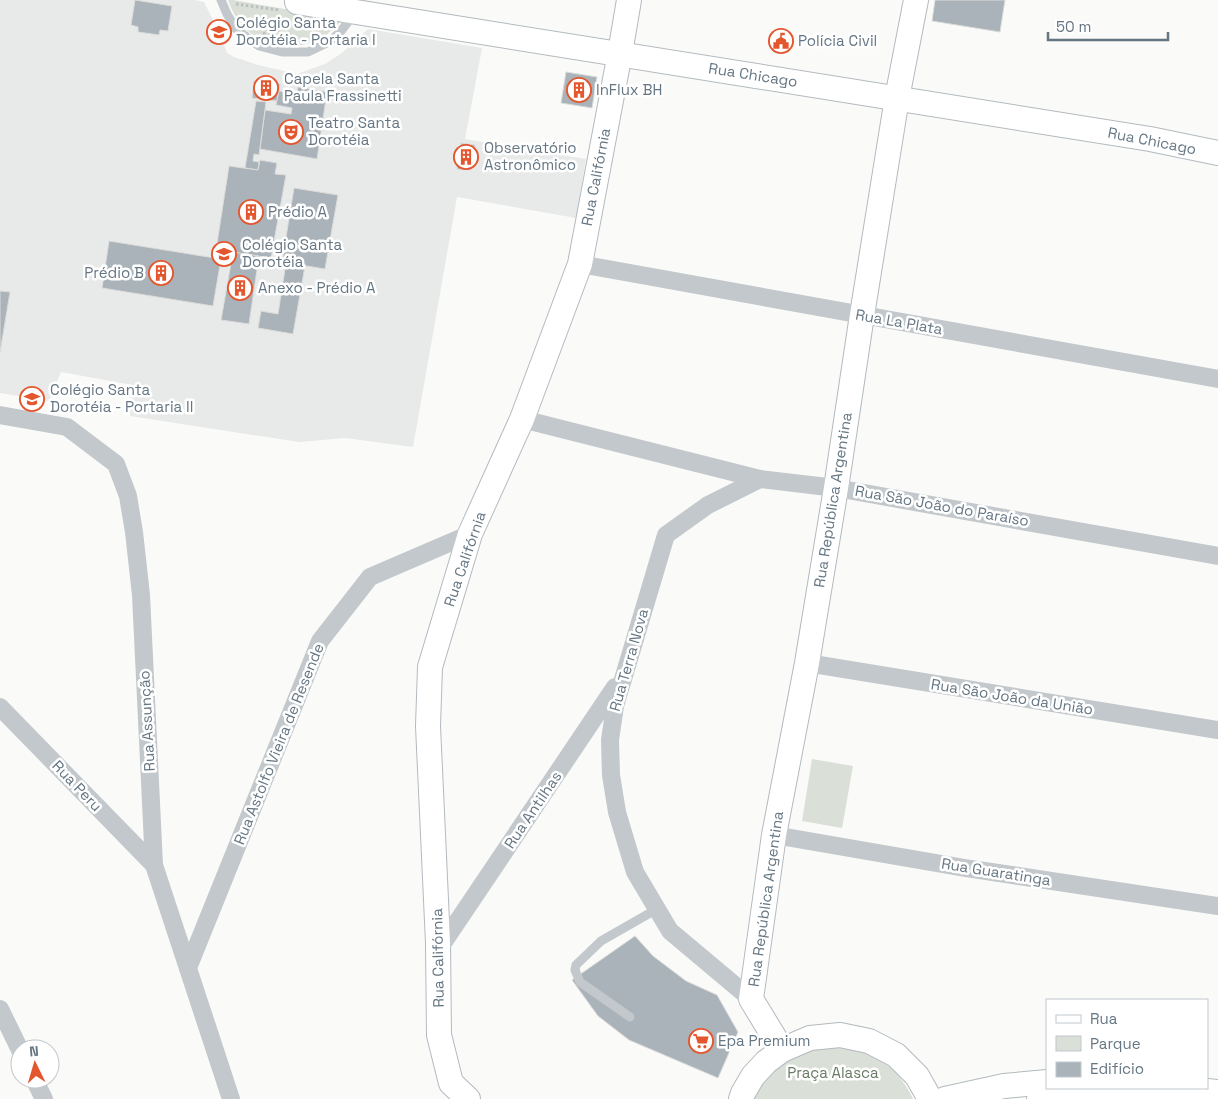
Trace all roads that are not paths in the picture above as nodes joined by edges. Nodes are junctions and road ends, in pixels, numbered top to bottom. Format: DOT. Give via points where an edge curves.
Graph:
graph roads {
  1 [pos="221,0"];
  2 [pos="629,0"];
  3 [pos="916,0"];
  4 [pos="296,6"];
  5 [pos="356,12"];
  6 [pos="620,53"];
  7 [pos="897,98"];
  8 [pos="1218,153"];
  9 [pos="580,264"];
  10 [pos="862,315"];
  11 [pos="1218,379"];
  12 [pos="0,415"];
  13 [pos="522,419"];
  14 [pos="760,479"];
  15 [pos="836,488"];
  16 [pos="470,534"];
  17 [pos="1218,556"];
  18 [pos="807,663"];
  19 [pos="624,674"];
  20 [pos="0,708"];
  21 [pos="1218,730"];
  22 [pos="774,836"];
  23 [pos="154,865"];
  24 [pos="1218,906"];
  25 [pos="656,909"];
  26 [pos="438,943"];
  27 [pos="188,968"];
  28 [pos="751,999"];
  29 [pos="0,1009"];
  30 [pos="630,1017"];
  31 [pos="15,1039"];
  32 [pos="782,1050"];
  33 [pos="1046,1082"];
  34 [pos="1189,1089"];
  35 [pos="1218,1092"];
  36 [pos="231,1099"];
  37 [pos="468,1099"];
  38 [pos="741,1099"];
  39 [pos="930,1099"];
  40 [pos="945,1099"];
  41 [pos="1039,1099"];
  42 [pos="1168,1099"];
  1 -- 5 [label="lane" via="236,30 259,46 282,52 308,52 329,42"];
  2 -- 6 [label="street, Rua Califórnia"];
  3 -- 7 [label="street, Rua República Argentina"];
  4 -- 5 [label="street, Rua Chicago"];
  5 -- 6 [label="street, Rua Chicago"];
  6 -- 7 [label="street, Rua Chicago"];
  6 -- 9 [label="street, Rua Califórnia"];
  7 -- 8 [label="street, Rua Chicago"];
  7 -- 10 [label="street, Rua República Argentina"];
  9 -- 10 [label="street, Rua La Plata"];
  9 -- 13 [label="street, Rua Califórnia"];
  10 -- 11 [label="street, Rua La Plata"];
  10 -- 15 [label="street, Rua República Argentina"];
  12 -- 23 [label="street, Rua Assunção" via="68,427 116,464 128,496 140,595"];
  13 -- 14 [label="street, Rua São João do Paraíso"];
  13 -- 16 [label="street, Rua Califórnia"];
  14 -- 15 [label="street, Rua São João do Paraíso"];
  14 -- 19 [label="street, Rua Terra Nova" via="708,505 666,535"];
  15 -- 17 [label="street, Rua São João do Paraíso"];
  15 -- 18 [label="street, Rua República Argentina"];
  16 -- 26 [label="street, Rua Califórnia" via="430,667 428,726"];
  16 -- 27 [label="street, Rua Astolfo Vieira de Resende" via="370,577 320,641"];
  18 -- 21 [label="street, Rua São João da União"];
  18 -- 22 [label="street, Rua República Argentina"];
  19 -- 25 [label="street, Rua Terra Nova" via="614,706 610,740 613,785 617,812 635,872"];
  19 -- 26 [label="street, Rua Antilhas" via="445,940"];
  20 -- 23 [label="street, Rua Peru"];
  22 -- 24 [label="street, Rua Guaratinga"];
  22 -- 28 [label="street, Rua República Argentina"];
  23 -- 27 [label="street, Rua Assunção"];
  25 -- 28 [label="street, Rua Terra Nova" via="670,931"];
  25 -- 30 [label="lane" via="602,941 576,965 580,982"];
  26 -- 37 [label="street, Rua Califórnia" via="439,1035 451,1082"];
  27 -- 36 [label="street, Rua Assunção"];
  28 -- 32 [label="street, Rua Terra Nova"];
  29 -- 31 [label="street"];
  32 -- 38 [label="street" via="753,1076"];
  32 -- 39 [label="street" via="810,1038 840,1035 869,1041 896,1054 917,1076"];
  33 -- 40 [label="street" via="1004,1086"];
  34 -- 35 [label="street"];
  41 -- 42 [label="street" via="1104,1092"];
}
